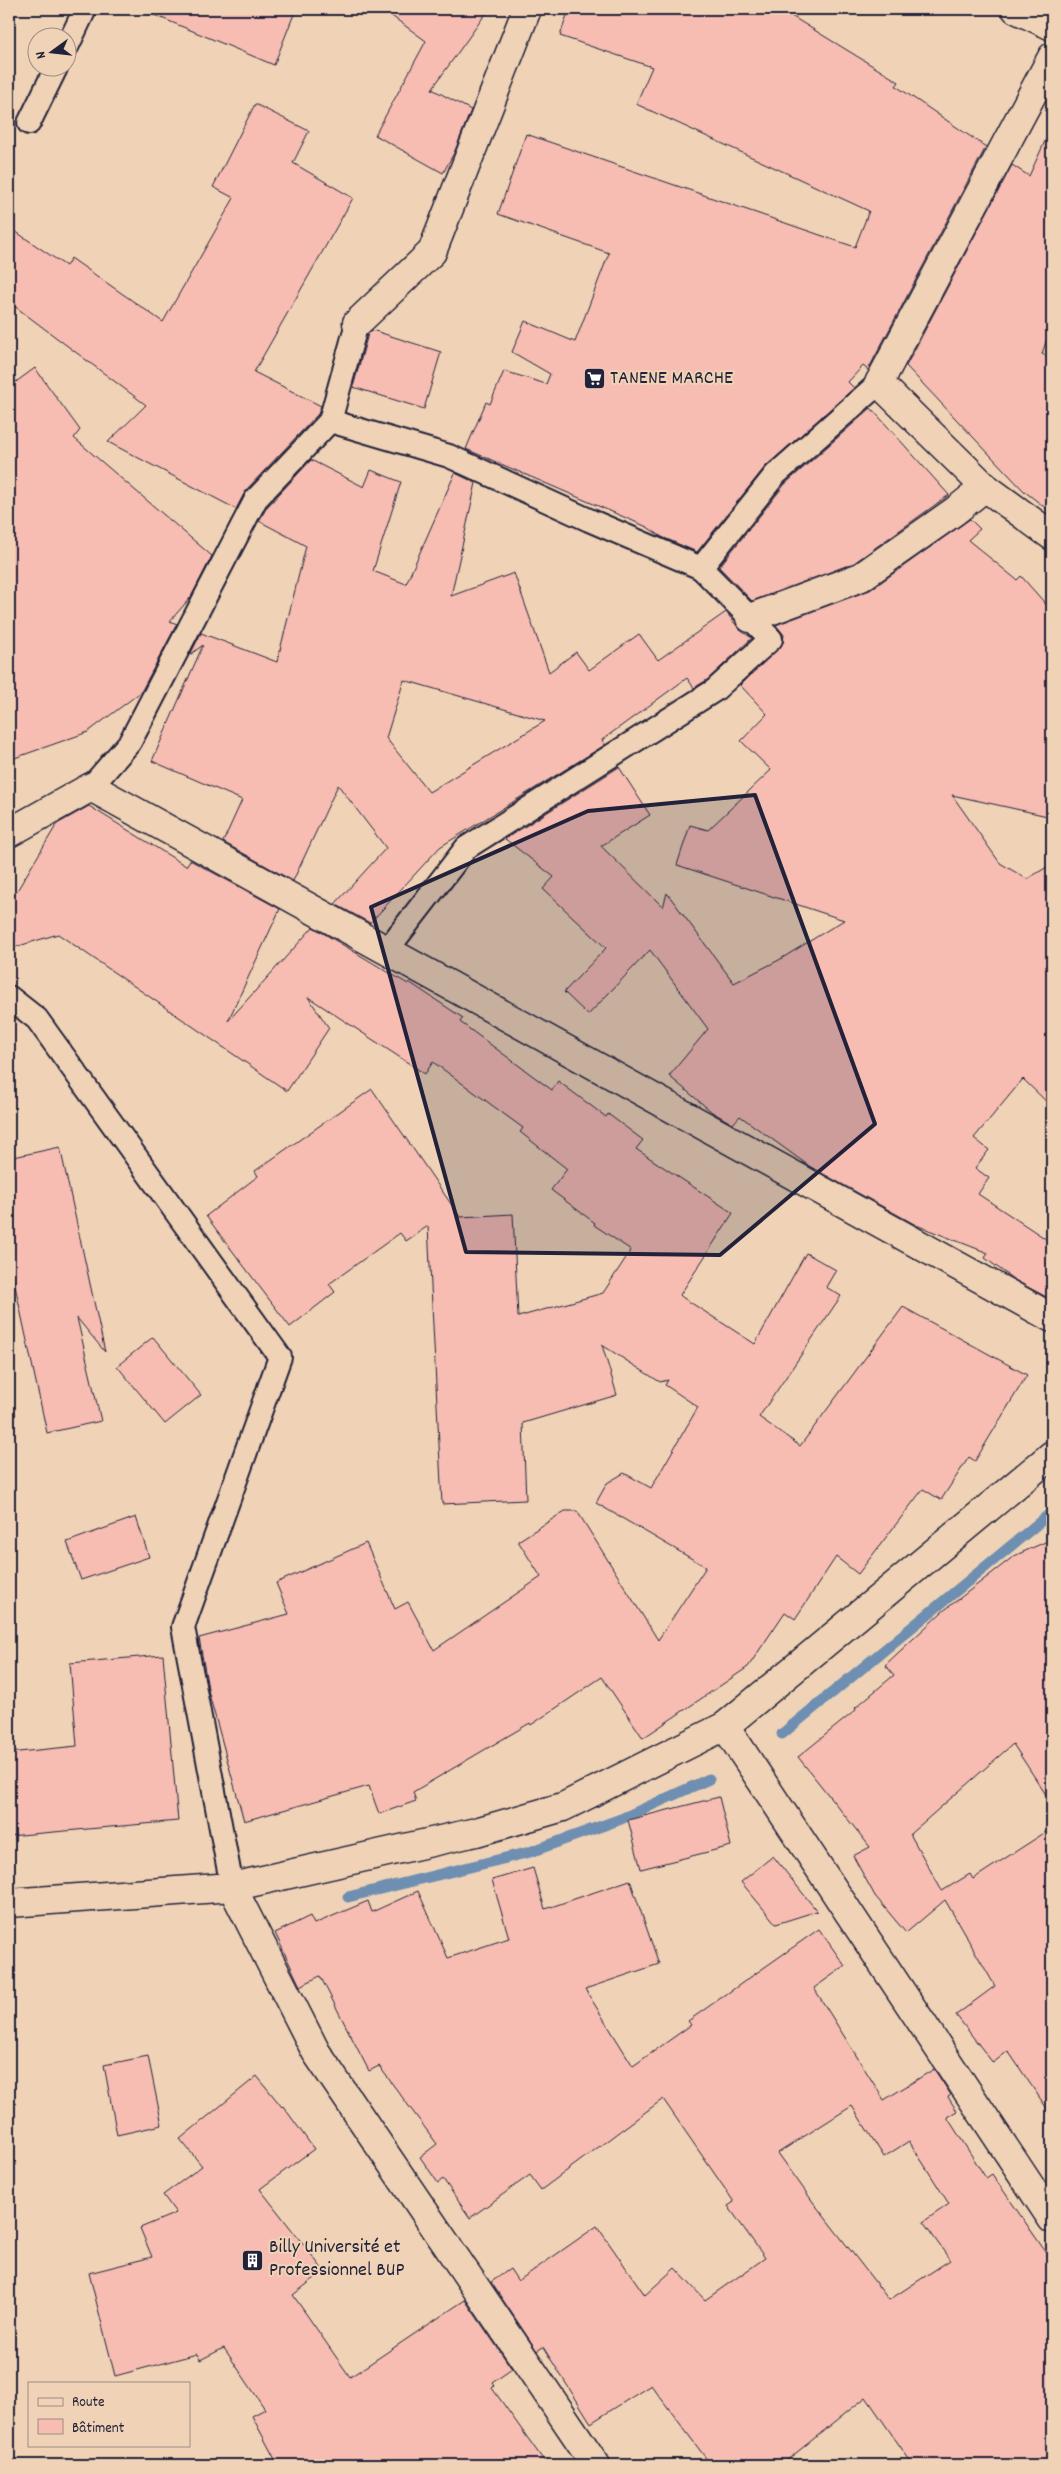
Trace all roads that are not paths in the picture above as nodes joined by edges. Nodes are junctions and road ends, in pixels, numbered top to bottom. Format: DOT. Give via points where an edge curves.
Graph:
graph roads {
  1 [pos="85,9"];
  2 [pos="527,9"];
  3 [pos="1016,9"];
  4 [pos="1052,26"];
  5 [pos="76,28"];
  6 [pos="1052,57"];
  7 [pos="51,78"];
  8 [pos="29,123"];
  9 [pos="358,323"];
  10 [pos="879,383"];
  11 [pos="330,421"];
  12 [pos="985,486"];
  13 [pos="1052,536"];
  14 [pos="702,568"];
  15 [pos="750,618"];
  16 [pos="91,787"];
  17 [pos="9,833"];
  18 [pos="387,950"];
  19 [pos="9,997"];
  20 [pos="1052,1318"];
  21 [pos="1052,1455"];
  22 [pos="725,1726"];
  23 [pos="232,1887"];
  24 [pos="9,1903"];
  25 [pos="1052,2219"];
  26 [pos="596,2465"];
  1 -- 5 [label="lane"];
  2 -- 9 [label="street" via="432,252"];
  3 -- 4 [label="street"];
  6 -- 10 [label="street"];
  7 -- 8 [label="lane"];
  9 -- 11 [label="lane"];
  10 -- 12 [label="street"];
  10 -- 14 [label="lane" via="775,475"];
  11 -- 14 [label="lane" via="449,456"];
  11 -- 16 [label="lane" via="256,498 130,742"];
  12 -- 13 [label="street"];
  12 -- 15 [label="street" via="861,577"];
  14 -- 15 [label="lane"];
  15 -- 18 [label="lane" via="771,639 714,690 466,848"];
  16 -- 17 [label="street"];
  16 -- 18 [label="street"];
  18 -- 20 [label="street"];
  19 -- 23 [label="lane" via="37,1019 280,1357 183,1627"];
  21 -- 22 [label="street"];
  22 -- 23 [label="street" via="563,1807 476,1832"];
  22 -- 25 [label="street"];
  23 -- 24 [label="street"];
  23 -- 26 [label="street" via="316,2052"];
}
